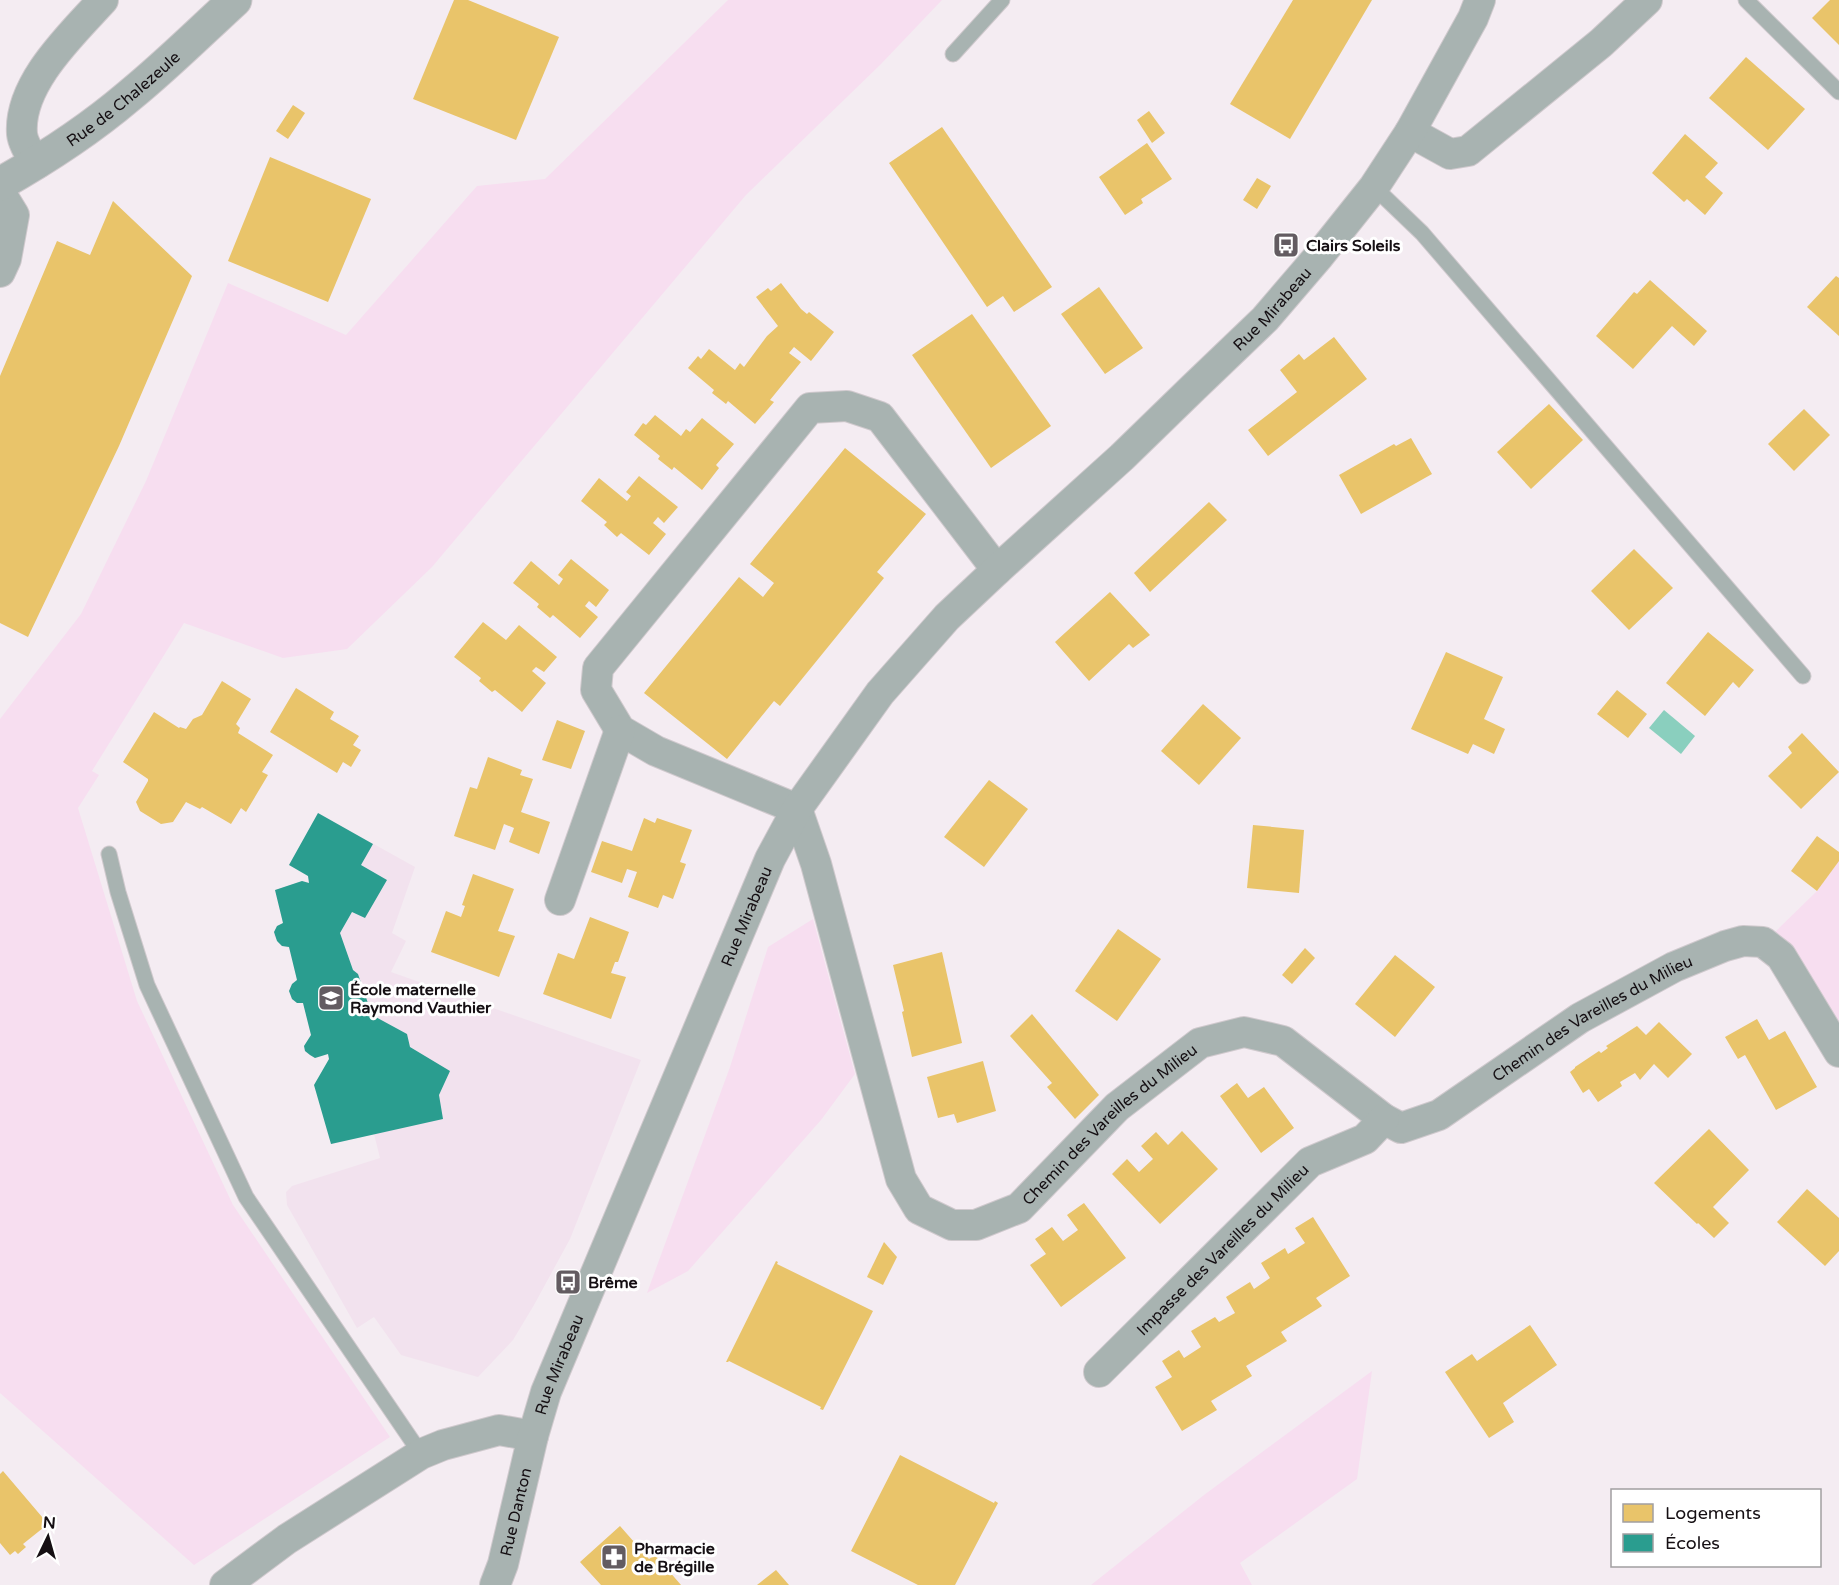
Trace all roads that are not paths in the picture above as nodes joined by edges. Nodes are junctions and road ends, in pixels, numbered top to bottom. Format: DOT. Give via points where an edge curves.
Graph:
graph roads {
  1 [pos="103,0"];
  2 [pos="235,0"];
  3 [pos="1002,0"];
  4 [pos="1480,0"];
  5 [pos="1647,0"];
  6 [pos="1746,0"];
  7 [pos="953,54"];
  8 [pos="1839,92"];
  9 [pos="1410,132"];
  10 [pos="36,164"];
  11 [pos="0,184"];
  12 [pos="1374,186"];
  13 [pos="0,192"];
  14 [pos="0,272"];
  15 [pos="997,570"];
  16 [pos="1803,676"];
  17 [pos="620,730"];
  18 [pos="797,809"];
  19 [pos="109,854"];
  20 [pos="560,900"];
  21 [pos="1839,1052"];
  22 [pos="1384,1119"];
  23 [pos="1099,1372"];
  24 [pos="533,1436"];
  25 [pos="421,1454"];
  26 [pos="225,1585"];
  27 [pos="495,1585"];
  1 -- 10 [label="street" via="63,44 33,86 24,111 22,134"];
  2 -- 10 [label="street, Rue de Chalezeule" via="130,96"];
  3 -- 7 [label="lane"];
  4 -- 9 [label="street"];
  5 -- 9 [label="street" via="1601,43 1468,152 1450,154"];
  6 -- 8 [label="lane"];
  9 -- 12 [label="street, Rue Mirabeau"];
  10 -- 11 [label="street, Rue de Chalezeule"];
  12 -- 15 [label="street, Rue Mirabeau" via="1264,319 1122,457"];
  12 -- 16 [label="lane" via="1422,233"];
  13 -- 14 [label="street" via="14,215"];
  15 -- 17 [label="street" via="880,417 847,406 810,408 598,668 596,690"];
  15 -- 18 [label="street, Rue Mirabeau" via="947,617 880,693"];
  17 -- 18 [label="street" via="656,751"];
  17 -- 20 [label="street"];
  18 -- 22 [label="street, Chemin des Vareilles du Milieu" via="816,864 901,1179 919,1209 952,1225 976,1225 1019,1208 1117,1107 1200,1043 1244,1032 1282,1041"];
  18 -- 24 [label="street, Rue Mirabeau" via="770,859 546,1392"];
  19 -- 25 [label="lane" via="147,985 246,1197"];
  21 -- 22 [label="street, Chemin des Vareilles du Milieu" via="1781,956 1763,942 1743,941 1674,967 1580,1018 1439,1115 1401,1128"];
  22 -- 23 [label="street, Impasse des Vareilles du Milieu" via="1365,1139 1310,1162"];
  24 -- 25 [label="street, Rue Mirabeau" via="500,1430"];
  24 -- 27 [label="street, Rue Danton"];
  25 -- 26 [label="street, Rue Mirabeau" via="287,1539"];
}
